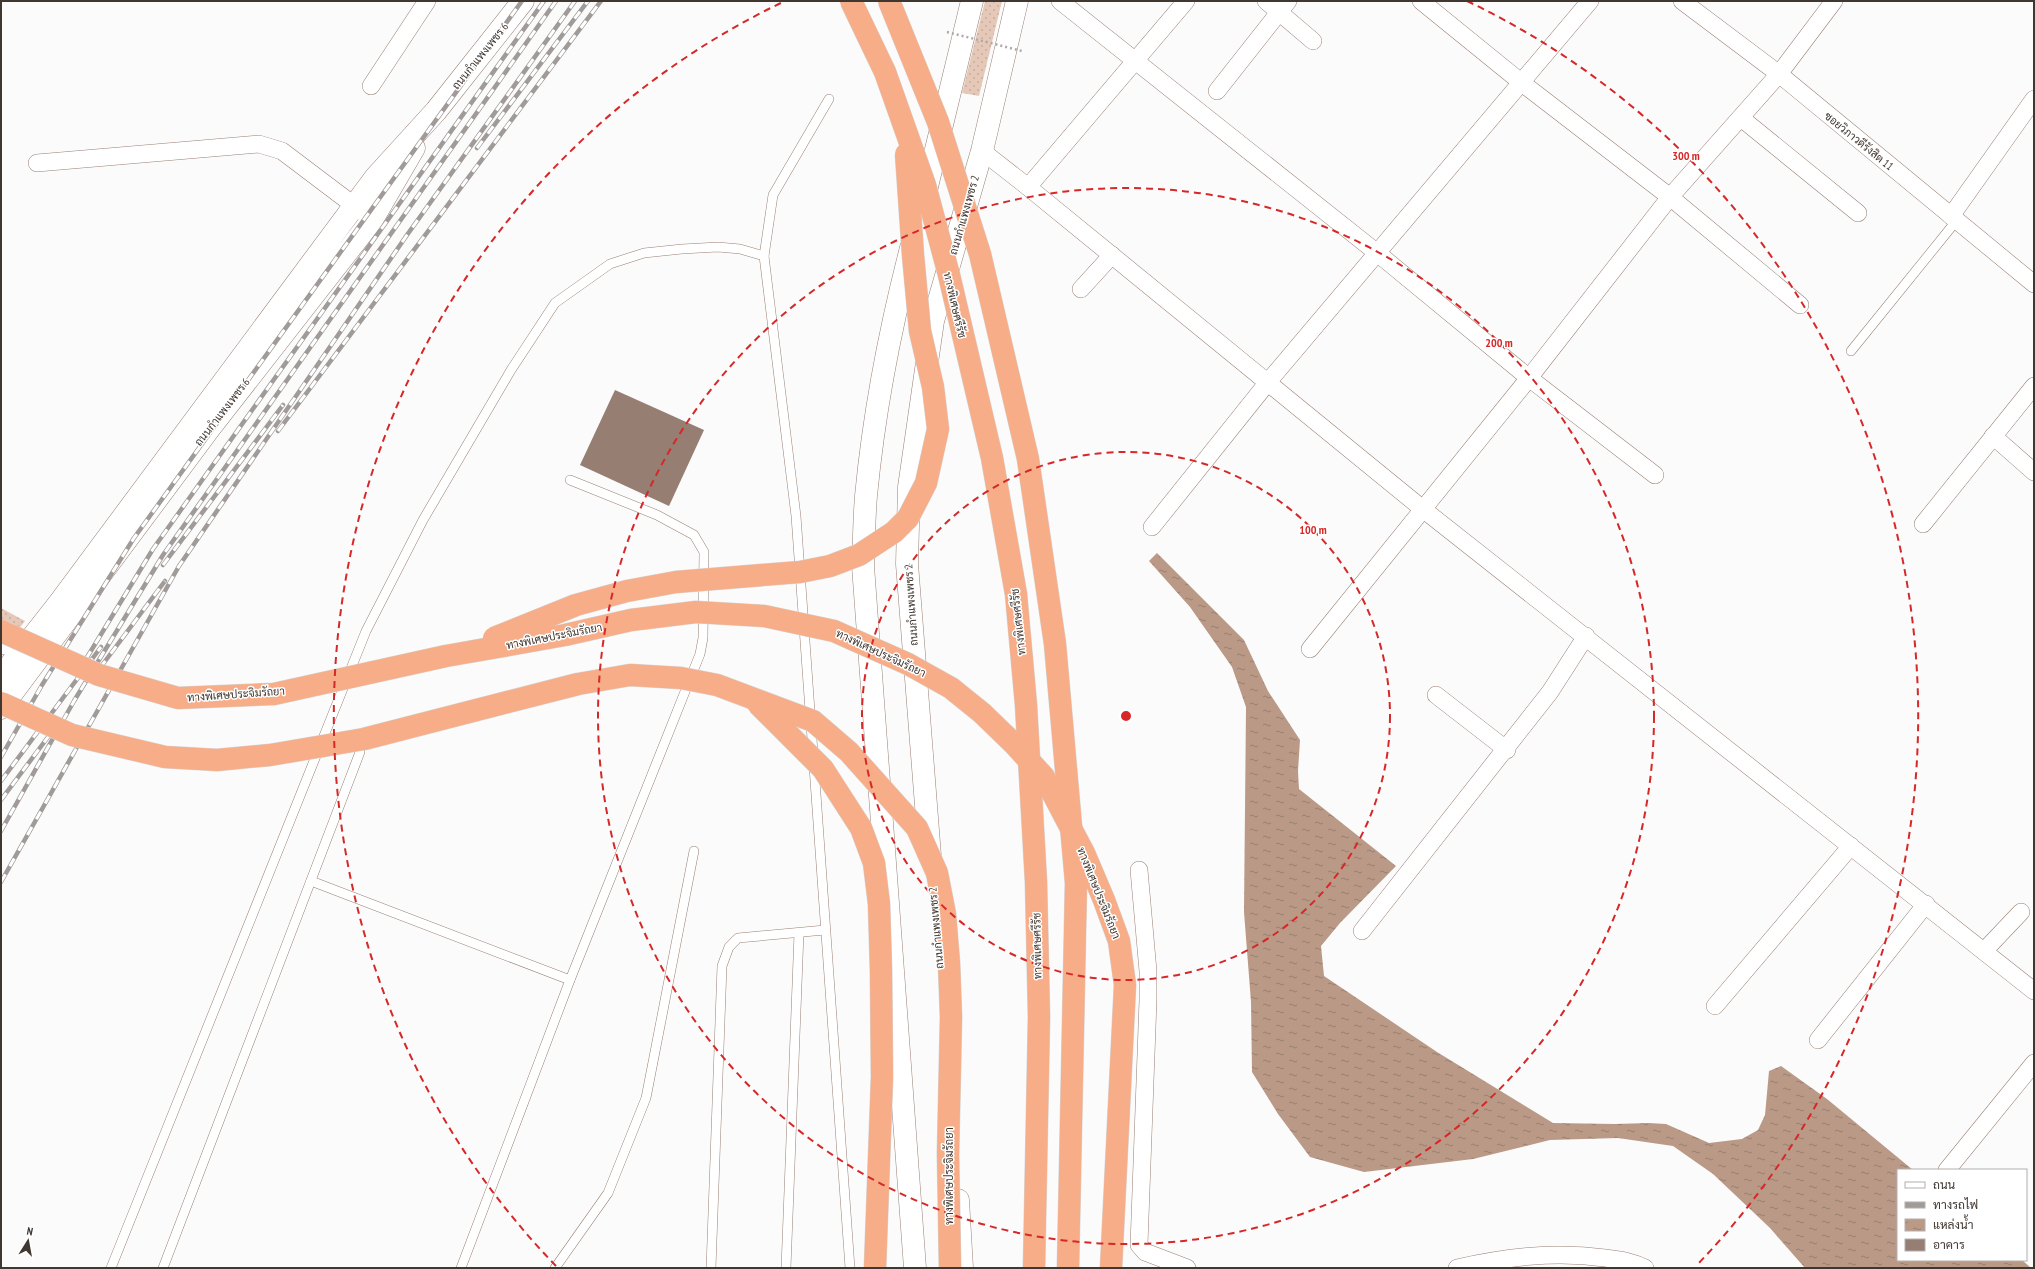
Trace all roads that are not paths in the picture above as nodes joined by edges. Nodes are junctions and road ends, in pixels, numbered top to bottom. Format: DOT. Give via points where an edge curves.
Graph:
graph roads {
  1 [pos="427,1"];
  2 [pos="523,1"];
  3 [pos="851,1"];
  4 [pos="889,1"];
  5 [pos="972,1"];
  6 [pos="1017,1"];
  7 [pos="1060,1"];
  8 [pos="1186,1"];
  9 [pos="1266,1"];
  10 [pos="1421,1"];
  11 [pos="1590,1"];
  12 [pos="1682,1"];
  13 [pos="1834,1"];
  14 [pos="1284,7"];
  15 [pos="1313,41"];
  16 [pos="1136,60"];
  17 [pos="1779,74"];
  18 [pos="1522,83"];
  19 [pos="370,86"];
  20 [pos="1217,91"];
  21 [pos="829,99"];
  22 [pos="2034,99"];
  23 [pos="436,111"];
  24 [pos="1741,118"];
  25 [pos="905,131"];
  26 [pos="982,151"];
  27 [pos="37,163"];
  28 [pos="1028,187"];
  29 [pos="1670,197"];
  30 [pos="354,206"];
  31 [pos="1858,213"];
  32 [pos="1954,218"];
  33 [pos="372,220"];
  34 [pos="1376,252"];
  35 [pos="1112,255"];
  36 [pos="764,256"];
  37 [pos="2034,284"];
  38 [pos="1081,289"];
  39 [pos="1800,305"];
  40 [pos="1851,351"];
  41 [pos="1529,378"];
  42 [pos="1268,382"];
  43 [pos="2034,386"];
  44 [pos="1994,436"];
  45 [pos="2034,472"];
  46 [pos="1655,475"];
  47 [pos="570,480"];
  48 [pos="1424,510"];
  49 [pos="1923,524"];
  50 [pos="1152,527"];
  51 [pos="1,631"];
  52 [pos="1586,636"];
  53 [pos="1,645"];
  54 [pos="1310,649"];
  55 [pos="22,650"];
  56 [pos="446,656"];
  57 [pos="1,677"];
  58 [pos="1436,695"];
  59 [pos="753,699"];
  60 [pos="1,703"];
  61 [pos="1,708"];
  62 [pos="1507,750"];
  63 [pos="360,752"];
  64 [pos="1851,846"];
  65 [pos="694,851"];
  66 [pos="1139,870"];
  67 [pos="311,881"];
  68 [pos="1926,904"];
  69 [pos="2021,912"];
  70 [pos="825,930"];
  71 [pos="1362,931"];
  72 [pos="799,933"];
  73 [pos="1984,951"];
  74 [pos="570,980"];
  75 [pos="2034,991"];
  76 [pos="1715,1006"];
  77 [pos="1818,1040"];
  78 [pos="2034,1063"];
  79 [pos="1948,1169"];
  80 [pos="111,1268"];
  81 [pos="163,1268"];
  82 [pos="461,1268"];
  83 [pos="554,1268"];
  84 [pos="711,1268"];
  85 [pos="786,1268"];
  86 [pos="850,1268"];
  87 [pos="875,1268"];
  88 [pos="915,1268"];
  89 [pos="950,1268"];
  90 [pos="962,1268"];
  91 [pos="1034,1268"];
  92 [pos="1068,1268"];
  93 [pos="1111,1268"];
  94 [pos="1187,1268"];
  95 [pos="1456,1268"];
  96 [pos="1646,1268"];
  1 -- 19 [label="street"];
  2 -- 23 [label="main road, ถนนกำแพงเพชร 6"];
  3 -- 25 [label="highway, ทางพิเศษศรีรัช, bridge" via="885,72"];
  4 -- 92 [label="highway, bridge" via="938,122 980,254 1028,459 1055,644 1076,883"];
  5 -- 88 [label="main road" via="895,313 876,419 866,497 863,566"];
  6 -- 26 [label="main road, ถนนกำแพงเพชร 2"];
  7 -- 16 [label="street"];
  8 -- 16 [label="street"];
  9 -- 14 [label="street"];
  10 -- 18 [label="street"];
  11 -- 18 [label="street"];
  12 -- 17 [label="street, ซอยวิภาวดีรังสิต 11"];
  13 -- 17 [label="street"];
  14 -- 15 [label="street"];
  14 -- 20 [label="street"];
  16 -- 28 [label="street"];
  16 -- 34 [label="street"];
  17 -- 24 [label="street"];
  17 -- 32 [label="street, ซอยวิภาวดีรังสิต 11"];
  18 -- 29 [label="street"];
  18 -- 34 [label="street"];
  21 -- 36 [label="lane" via="773,195"];
  22 -- 32 [label="street"];
  23 -- 30 [label="main road, ถนนกำแพงเพชร 6" via="375,178"];
  23 -- 33 [label="main road, ถนนกำแพงเพชร 6"];
  24 -- 29 [label="street"];
  24 -- 31 [label="street"];
  25 -- 56 [label="highway, bridge" via="920,332 933,387 938,429 926,483 908,518 894,532 859,555 830,566 800,572 676,582 627,591 576,605"];
  25 -- 91 [label="highway, ทางพิเศษศรีรัช, bridge" via="919,165 949,275 992,458 1016,594 1026,705 1036,882 1039,1017"];
  26 -- 28 [label="street"];
  26 -- 90 [label="main road, ถนนกำแพงเพชร 2" via="933,321 909,487 907,557"];
  27 -- 30 [label="street" via="259,144 282,151"];
  28 -- 35 [label="street"];
  29 -- 39 [label="street"];
  29 -- 41 [label="street"];
  30 -- 33 [label="street"];
  30 -- 55 [label="main road, ถนนกำแพงเพชร 6"];
  32 -- 37 [label="street, ซอยวิภาวดีรังสิต 11"];
  32 -- 40 [label="lane"];
  33 -- 61 [label="main road, ถนนกำแพงเพชร 6" via="209,428"];
  34 -- 41 [label="street"];
  34 -- 42 [label="street"];
  35 -- 38 [label="street"];
  35 -- 42 [label="street"];
  36 -- 70 [label="lane" via="796,516"];
  36 -- 80 [label="lane" via="740,249 696,248 644,253 610,264 555,303 520,356 423,520 366,631"];
  41 -- 46 [label="street"];
  41 -- 48 [label="street"];
  42 -- 48 [label="street"];
  42 -- 50 [label="street"];
  43 -- 44 [label="street"];
  44 -- 45 [label="street"];
  44 -- 49 [label="street"];
  47 -- 74 [label="lane" via="657,515 694,534 704,552 703,638 700,654"];
  48 -- 52 [label="street"];
  48 -- 54 [label="street"];
  51 -- 56 [label="highway, ทางพิเศษประจิมรัถยา, bridge" via="100,675 178,698 274,694"];
  52 -- 62 [label="street" via="1550,692"];
  52 -- 64 [label="street"];
  53 -- 55 [label="street"];
  55 -- 57 [label="main road, ถนนกำแพงเพชร 6"];
  56 -- 93 [label="highway, ทางพิเศษประจิมรัถยา, bridge" via="565,635 631,620 696,612 764,616 834,631 908,664 951,688 982,713 1044,777 1084,853 1119,941 1125,985"];
  58 -- 62 [label="street"];
  59 -- 60 [label="highway, ทางพิเศษประจิมรัถยา, bridge" via="717,685 681,678 630,676 578,684 364,739 277,754 217,760 165,757 72,736"];
  59 -- 87 [label="highway, bridge" via="823,769 861,828 874,863 882,972 882,1070"];
  59 -- 89 [label="highway, ทางพิเศษประจิมรัถยา, bridge" via="813,721 849,752 917,828 937,873 945,914 949,971"];
  62 -- 71 [label="street"];
  63 -- 67 [label="lane"];
  64 -- 68 [label="street"];
  64 -- 76 [label="street"];
  65 -- 83 [label="lane" via="646,1098 608,1193"];
  66 -- 94 [label="street" via="1148,971 1148,1000 1139,1245 1145,1252"];
  67 -- 74 [label="lane"];
  67 -- 81 [label="lane"];
  68 -- 73 [label="street"];
  68 -- 77 [label="street"];
  69 -- 73 [label="street"];
  70 -- 72 [label="lane"];
  70 -- 86 [label="lane"];
  72 -- 84 [label="lane" via="738,938 729,947 722,966"];
  72 -- 85 [label="lane"];
  73 -- 75 [label="street"];
  74 -- 82 [label="lane"];
  78 -- 79 [label="street"];
  95 -- 96 [label="street" via="1528,1256 1574,1254 1634,1262"];
}
